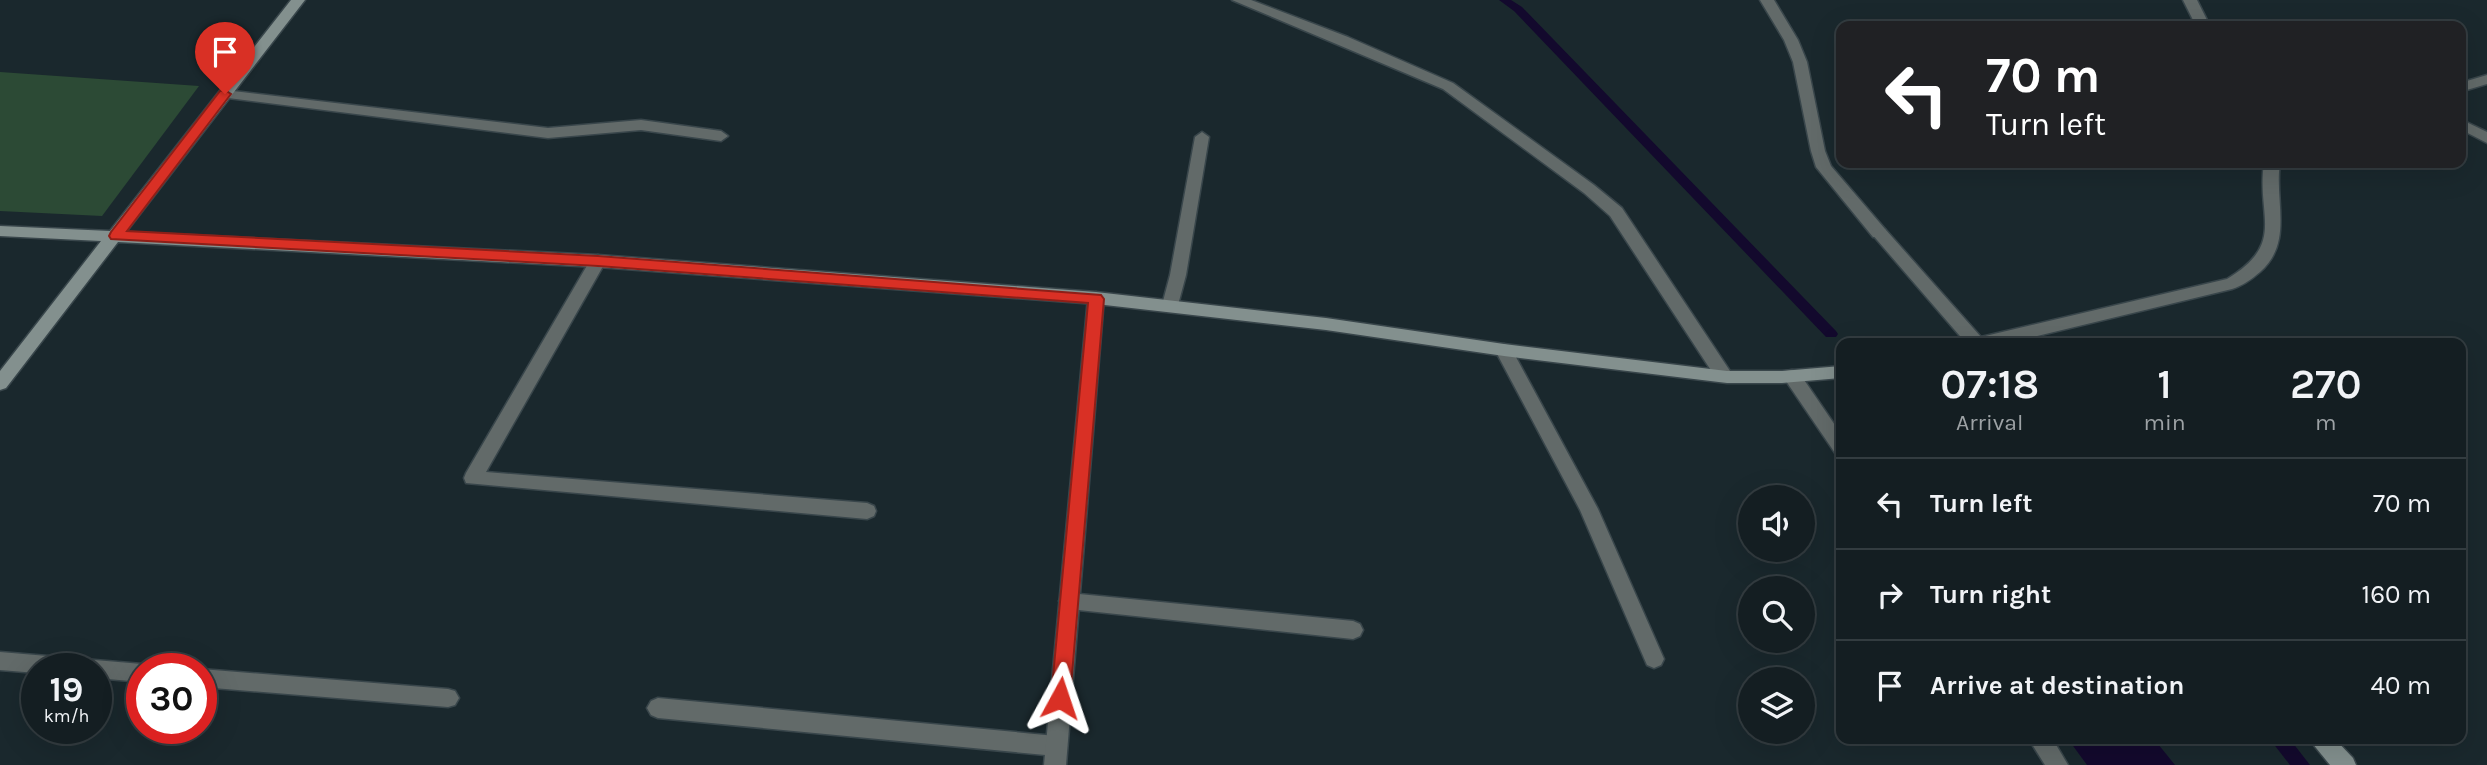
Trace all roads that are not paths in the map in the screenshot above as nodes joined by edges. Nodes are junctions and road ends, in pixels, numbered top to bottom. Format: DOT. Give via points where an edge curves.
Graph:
graph roads {
  1 [pos="298,0"];
  2 [pos="1239,0"];
  3 [pos="1767,0"];
  4 [pos="2190,0"];
  5 [pos="2200,21"];
  6 [pos="2487,79"];
  7 [pos="2466,86"];
  8 [pos="225,94"];
  9 [pos="2466,126"];
  10 [pos="721,136"];
  11 [pos="1202,137"];
  12 [pos="2487,138"];
  13 [pos="2272,168"];
  14 [pos="0,231"];
  15 [pos="116,236"];
  16 [pos="598,261"];
  17 [pos="1096,299"];
  18 [pos="1170,305"];
  19 [pos="1972,338"];
  20 [pos="2004,338"];
  21 [pos="1504,350"];
  22 [pos="1836,372"];
  23 [pos="1724,376"];
  24 [pos="1792,376"];
  25 [pos="0,383"];
  26 [pos="1836,441"];
  27 [pos="867,510"];
  28 [pos="1069,601"];
  29 [pos="1353,630"];
  30 [pos="1654,659"];
  31 [pos="0,661"];
  32 [pos="21,663"];
  33 [pos="217,679"];
  34 [pos="448,698"];
  35 [pos="658,708"];
  36 [pos="2043,744"];
  37 [pos="2325,744"];
  38 [pos="1055,755"];
  39 [pos="2057,765"];
  40 [pos="2345,765"];
  1 -- 8 [label="street"];
  2 -- 23 [label="street" via="1448,86 1589,189 1615,212"];
  3 -- 19 [label="street" via="1800,62 1824,167"];
  4 -- 5 [label="street"];
  6 -- 7 [label="street"];
  8 -- 10 [label="street" via="548,133 642,125"];
  8 -- 15 [label="street"];
  9 -- 12 [label="street"];
  11 -- 18 [label="street"];
  13 -- 20 [label="street" via="2273,238 2269,254 2246,276"];
  14 -- 15 [label="street"];
  15 -- 16 [label="street"];
  15 -- 25 [label="street"];
  16 -- 17 [label="street"];
  16 -- 27 [label="street" via="472,478"];
  17 -- 18 [label="street"];
  17 -- 28 [label="street"];
  18 -- 21 [label="street"];
  21 -- 23 [label="street"];
  21 -- 30 [label="street" via="1590,509"];
  22 -- 24 [label="street"];
  23 -- 24 [label="street"];
  24 -- 26 [label="street"];
  28 -- 29 [label="street"];
  28 -- 38 [label="street"];
  31 -- 32 [label="street"];
  33 -- 34 [label="street"];
  35 -- 38 [label="street"];
  36 -- 39 [label="street"];
  37 -- 40 [label="street"];
}
